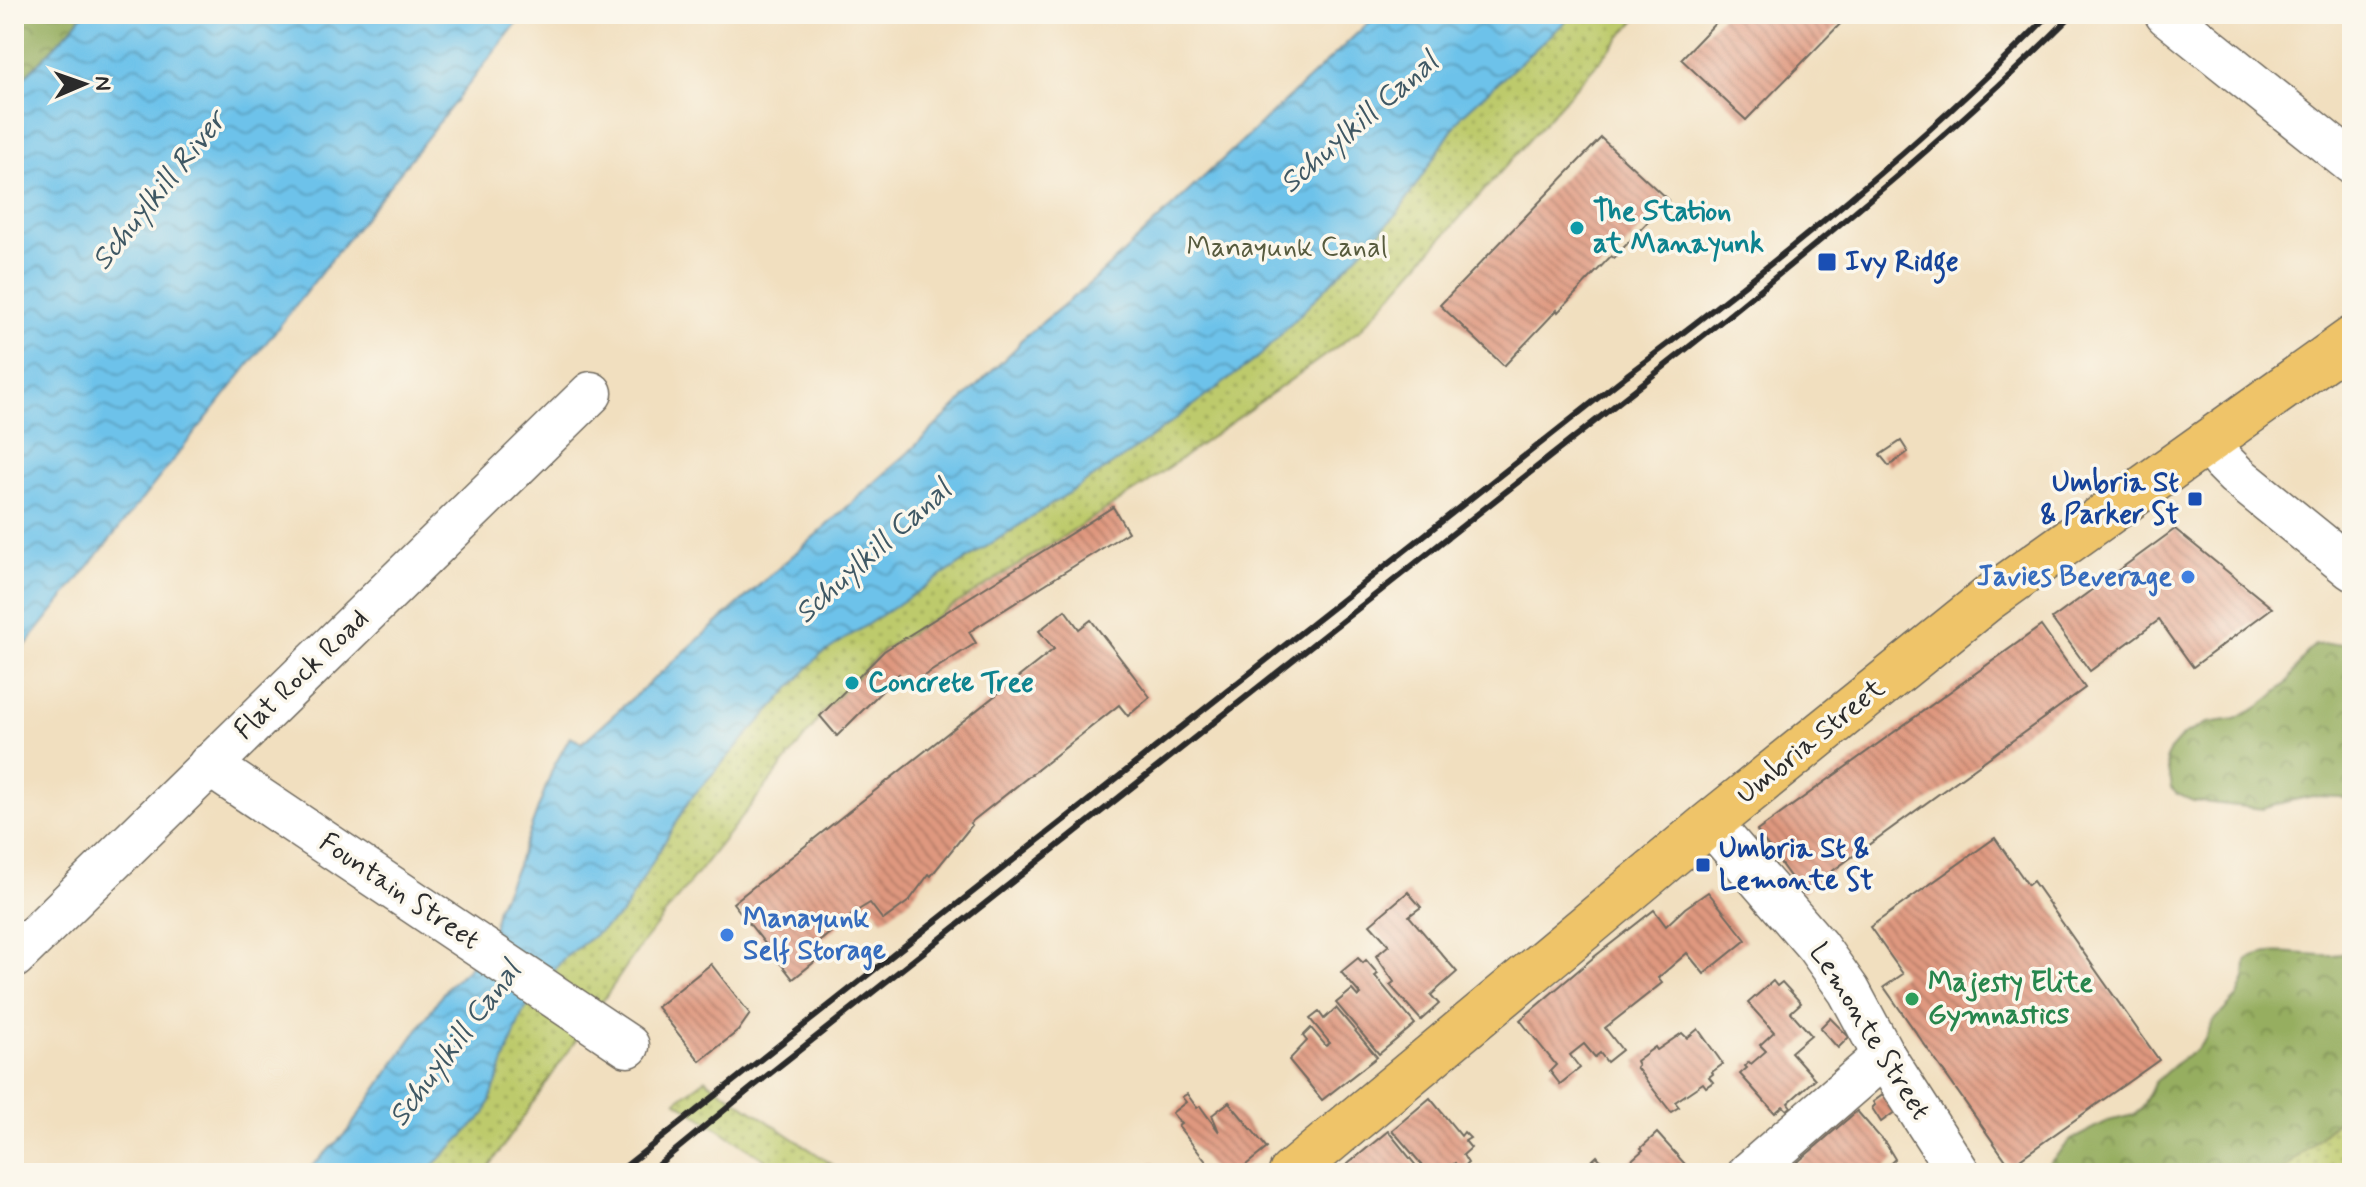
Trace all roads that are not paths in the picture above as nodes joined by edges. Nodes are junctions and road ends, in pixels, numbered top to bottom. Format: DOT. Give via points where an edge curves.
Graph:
graph roads {
  1 [pos="2166,14"];
  2 [pos="2352,163"];
  3 [pos="2352,339"];
  4 [pos="591,393"];
  5 [pos="2208,443"];
  6 [pos="2352,569"];
  7 [pos="209,765"];
  8 [pos="1709,824"];
  9 [pos="14,957"];
  10 [pos="628,1046"];
  11 [pos="1884,1056"];
  12 [pos="1291,1173"];
  13 [pos="1749,1173"];
  14 [pos="1959,1173"];
  1 -- 2 [label="street"];
  3 -- 5 [label="main road, Umbria Street"];
  4 -- 7 [label="street, Flat Rock Road"];
  5 -- 6 [label="street" via="2236,475"];
  5 -- 8 [label="main road, Umbria Street" via="1989,598"];
  7 -- 9 [label="street, Flat Rock Road"];
  7 -- 10 [label="street, Fountain Street"];
  8 -- 11 [label="street, Lemonte Street" via="1817,946"];
  8 -- 12 [label="main road, Umbria Street"];
  11 -- 13 [label="street"];
  11 -- 14 [label="street, Lemonte Street"];
}
